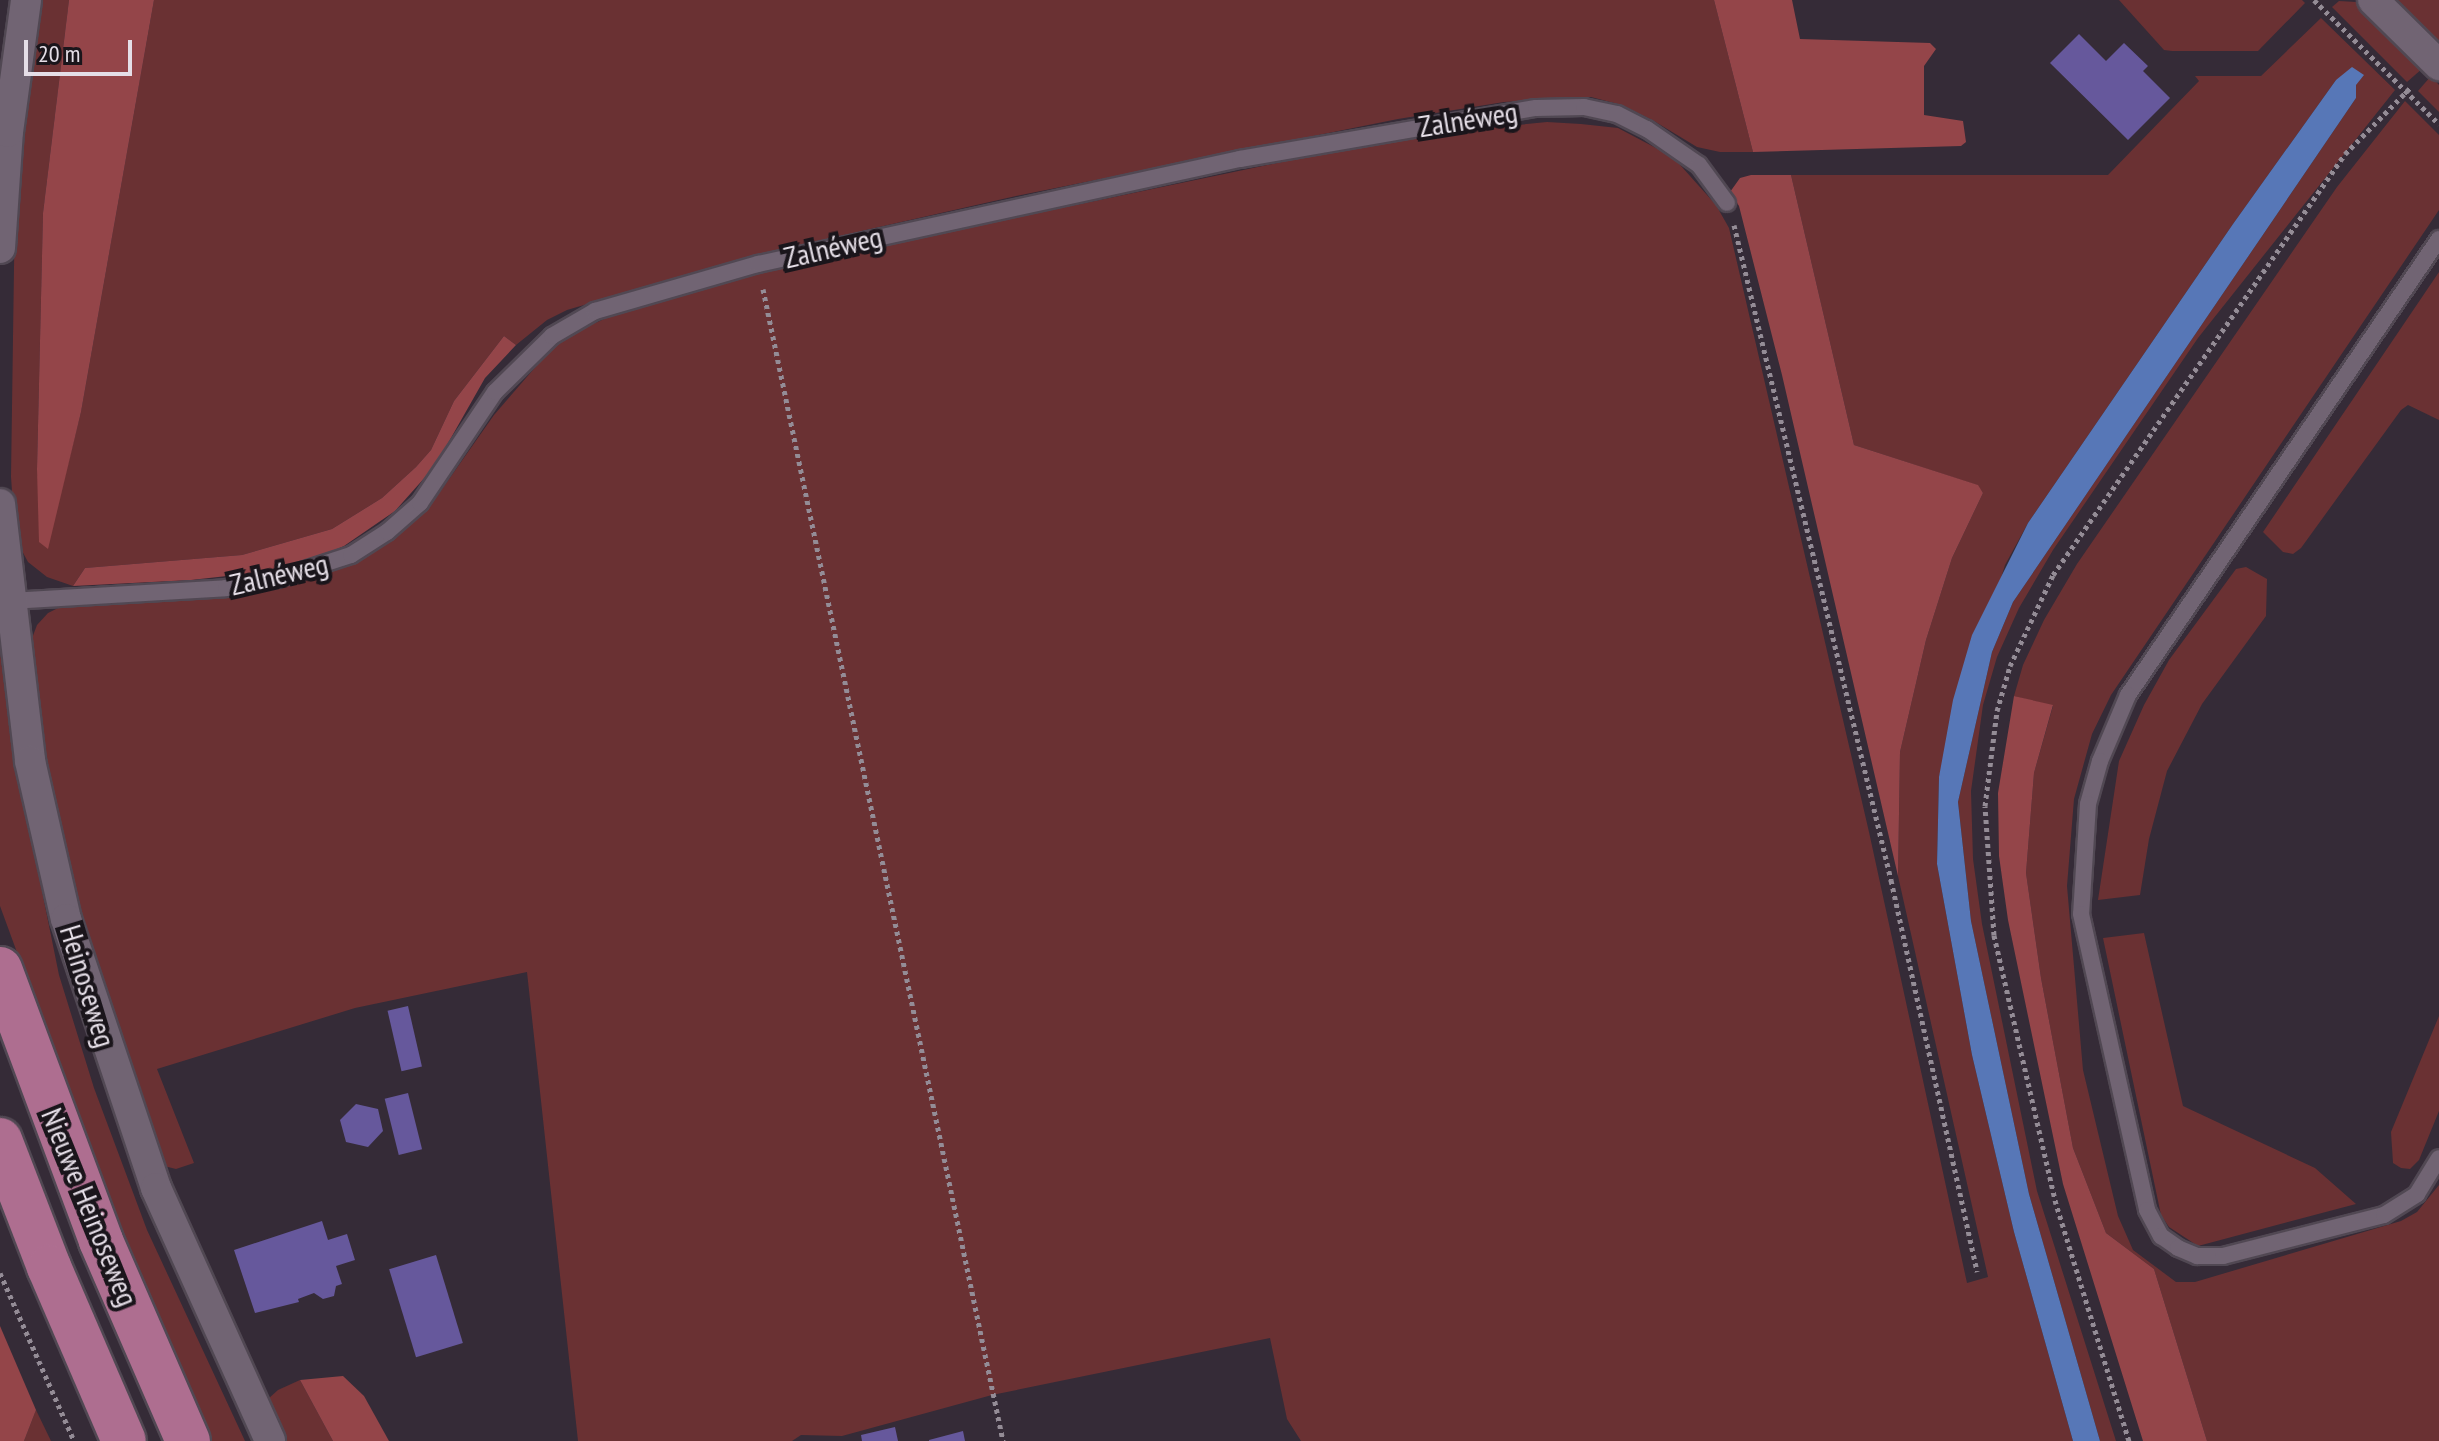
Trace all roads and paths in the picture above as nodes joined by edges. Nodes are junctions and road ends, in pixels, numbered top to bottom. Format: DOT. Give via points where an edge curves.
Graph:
graph roads {
  1 [pos="26,0"];
  2 [pos="2314,0"];
  3 [pos="2381,4"];
  4 [pos="2438,64"];
  5 [pos="2439,124"];
  6 [pos="1727,203"];
  7 [pos="2439,239"];
  8 [pos="0,248"];
  9 [pos="758,264"];
  10 [pos="0,504"];
  11 [pos="10,601"];
  12 [pos="0,969"];
  13 [pos="0,1140"];
  14 [pos="2439,1158"];
  15 [pos="1977,1272"];
  16 [pos="0,1273"];
  17 [pos="74,1441"];
  18 [pos="124,1441"];
  19 [pos="188,1441"];
  20 [pos="270,1441"];
  21 [pos="1003,1441"];
  1 -- 8 [label="street" via="8,132"];
  2 -- 5 [label="path"];
  3 -- 4 [label="street"];
  6 -- 9 [label="lane, Zalnéweg" via="1699,165 1627,119 1584,107 1536,108 1240,159"];
  6 -- 15 [label="path" via="1891,880"];
  7 -- 14 [label="lane" via="2128,695 2088,804 2081,914 2147,1210 2161,1236 2178,1248 2197,1256 2223,1256 2384,1215 2417,1194"];
  9 -- 11 [label="lane, Zalnéweg" via="595,311 552,336 495,392 420,503 351,555 277,579 226,588"];
  9 -- 21 [label="path"];
  10 -- 11 [label="street, Heinoseweg"];
  11 -- 20 [label="street, Heinoseweg" via="30,761 75,947 156,1188"];
  12 -- 19 [label="highway, Nieuwe Heinoseweg" via="101,1241"];
  13 -- 18 [label="highway, Nieuwe Heinoseweg"];
  16 -- 17 [label="path"];
}
